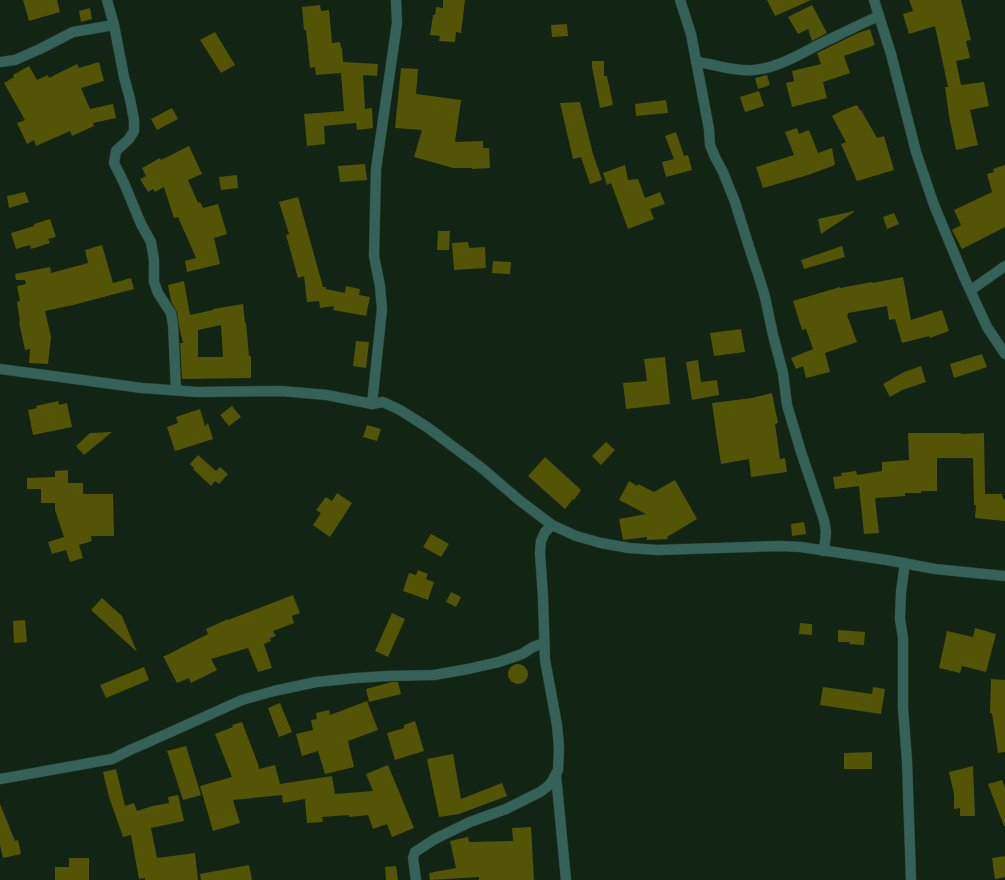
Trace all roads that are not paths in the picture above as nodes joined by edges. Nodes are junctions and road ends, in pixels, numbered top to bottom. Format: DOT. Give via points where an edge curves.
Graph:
graph roads {
  1 [pos="107,0"];
  2 [pos="396,0"];
  3 [pos="680,0"];
  4 [pos="874,0"];
  5 [pos="880,16"];
  6 [pos="114,25"];
  7 [pos="0,62"];
  8 [pos="696,62"];
  9 [pos="1005,266"];
  10 [pos="970,290"];
  11 [pos="1005,354"];
  12 [pos="0,369"];
  13 [pos="176,390"];
  14 [pos="372,404"];
  15 [pos="552,526"];
  16 [pos="824,551"];
  17 [pos="905,564"];
  18 [pos="1005,576"];
  19 [pos="544,643"];
  20 [pos="556,775"];
  21 [pos="0,779"];
  22 [pos="416,880"];
  23 [pos="566,880"];
  24 [pos="911,880"];
  1 -- 6 [label="street"];
  2 -- 14 [label="street" via="397,23 376,169 374,256 382,309"];
  3 -- 8 [label="street" via="691,34"];
  4 -- 5 [label="street"];
  5 -- 8 [label="street" via="771,66 754,70 731,70"];
  5 -- 10 [label="street" via="924,177"];
  6 -- 7 [label="street" via="73,32 15,60"];
  6 -- 13 [label="street" via="134,120 134,131 116,151 114,163 151,242 154,282 171,313"];
  8 -- 16 [label="street" via="710,145 735,202 759,277 783,373 786,405 824,520"];
  9 -- 10 [label="street"];
  10 -- 11 [label="street" via="987,327"];
  12 -- 13 [label="street" via="142,388"];
  13 -- 14 [label="street" via="281,391 327,395"];
  14 -- 15 [label="street" via="383,402 427,427"];
  15 -- 16 [label="street" via="576,536 629,548 658,550 779,546"];
  15 -- 19 [label="street" via="545,532 541,541 540,553"];
  16 -- 17 [label="street"];
  17 -- 18 [label="street"];
  17 -- 24 [label="street" via="900,619 903,638 903,708"];
  19 -- 20 [label="street" via="557,725 559,748"];
  19 -- 21 [label="street" via="499,662 468,669 434,675 323,681 274,691 242,700 112,759"];
  20 -- 22 [label="street" via="548,787 540,792 435,839 415,852 413,858"];
  20 -- 23 [label="street"];
}
